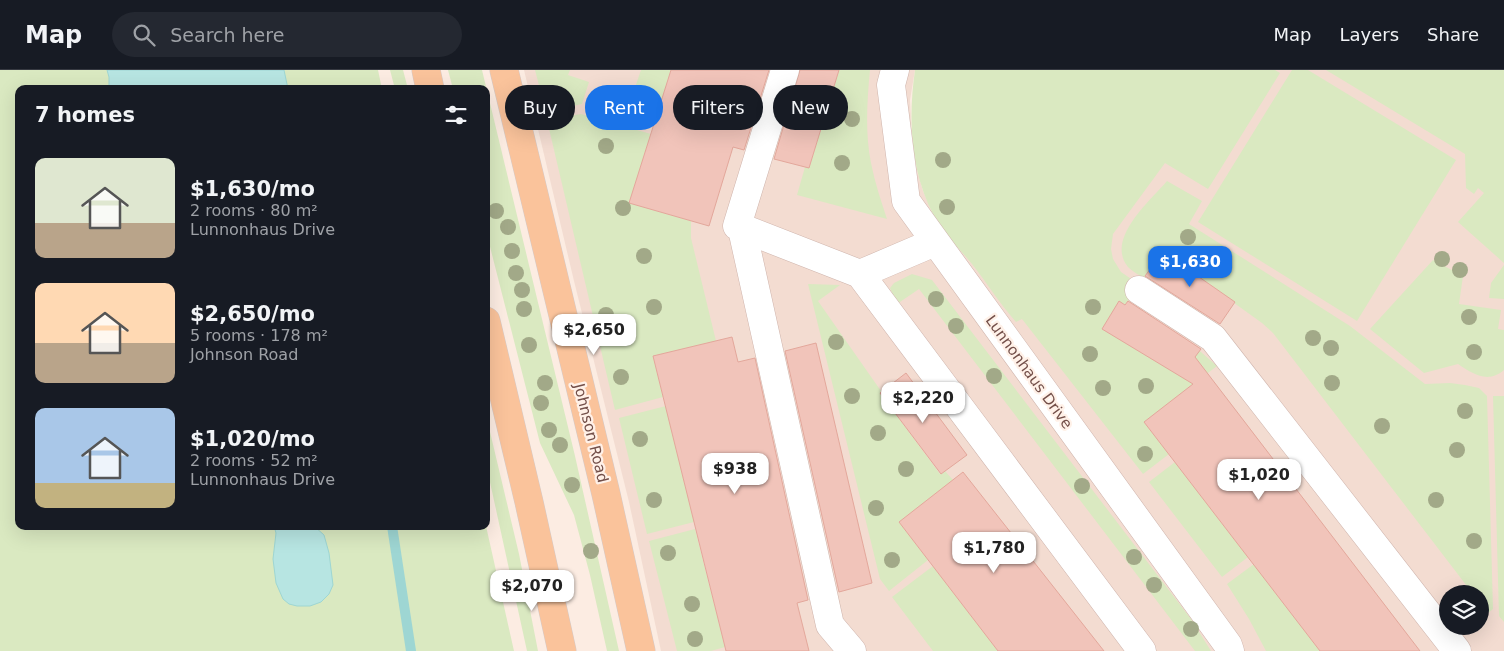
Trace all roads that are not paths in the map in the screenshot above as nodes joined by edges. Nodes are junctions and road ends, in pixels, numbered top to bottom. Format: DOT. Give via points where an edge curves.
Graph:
graph roads {
  1 [pos="426,70"];
  2 [pos="504,70"];
  3 [pos="785,70"];
  4 [pos="895,70"];
  5 [pos="429,85"];
  6 [pos="742,229"];
  7 [pos="935,242"];
  8 [pos="860,274"];
  9 [pos="1139,290"];
  10 [pos="490,338"];
  11 [pos="562,651"];
  12 [pos="641,651"];
  13 [pos="852,651"];
  14 [pos="1142,651"];
  15 [pos="1230,651"];
  16 [pos="1457,651"];
  1 -- 5 [label="main road"];
  2 -- 12 [label="main road, Johnson Road"];
  3 -- 6 [label="street" via="738,226"];
  4 -- 7 [label="street, Lunnonhaus Drive" via="891,85 906,201"];
  6 -- 8 [label="street"];
  6 -- 13 [label="street" via="830,625"];
  7 -- 8 [label="street"];
  7 -- 15 [label="street, Lunnonhaus Drive"];
  8 -- 14 [label="street"];
  9 -- 16 [label="street" via="1213,338"];
  10 -- 11 [label="main road"];
}
